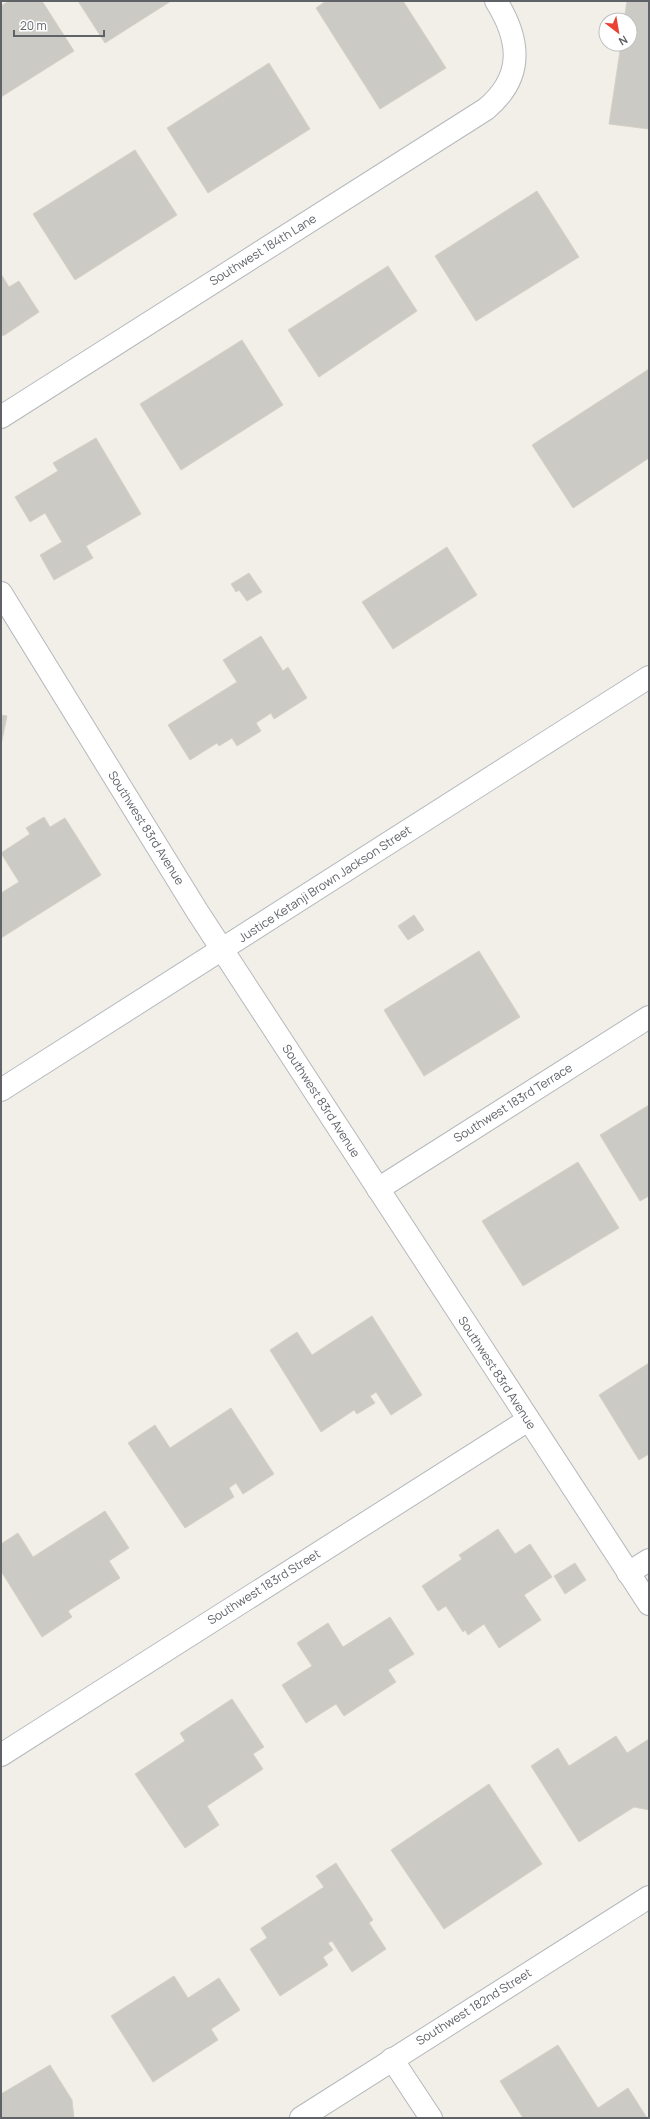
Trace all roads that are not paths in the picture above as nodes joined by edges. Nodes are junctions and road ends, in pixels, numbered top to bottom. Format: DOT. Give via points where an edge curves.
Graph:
graph roads {
  1 [pos="496,1"];
  2 [pos="1,417"];
  3 [pos="1,593"];
  4 [pos="649,677"];
  5 [pos="223,950"];
  6 [pos="649,1017"];
  7 [pos="1,1090"];
  8 [pos="378,1189"];
  9 [pos="528,1420"];
  10 [pos="649,1560"];
  11 [pos="628,1573"];
  12 [pos="649,1604"];
  13 [pos="1,1755"];
  14 [pos="649,1897"];
  15 [pos="392,2059"];
  16 [pos="301,2118"];
  17 [pos="431,2118"];
  1 -- 2 [label="street, Southwest 184th Lane" via="510,26 515,57 507,87 497,100 474,118"];
  3 -- 5 [label="street, Southwest 83rd Avenue"];
  4 -- 5 [label="street, Justice Ketanji Brown Jackson Street"];
  5 -- 7 [label="street, Justice Ketanji Brown Jackson Street"];
  5 -- 8 [label="street, Southwest 83rd Avenue"];
  6 -- 8 [label="street, Southwest 183rd Terrace"];
  8 -- 9 [label="street, Southwest 83rd Avenue"];
  9 -- 11 [label="street, Southwest 83rd Avenue"];
  9 -- 13 [label="street, Southwest 183rd Street"];
  10 -- 11 [label="street"];
  11 -- 12 [label="street, Southwest 83rd Avenue"];
  14 -- 15 [label="street, Southwest 182nd Street"];
  15 -- 16 [label="street, Southwest 182nd Street"];
  15 -- 17 [label="street"];
}
